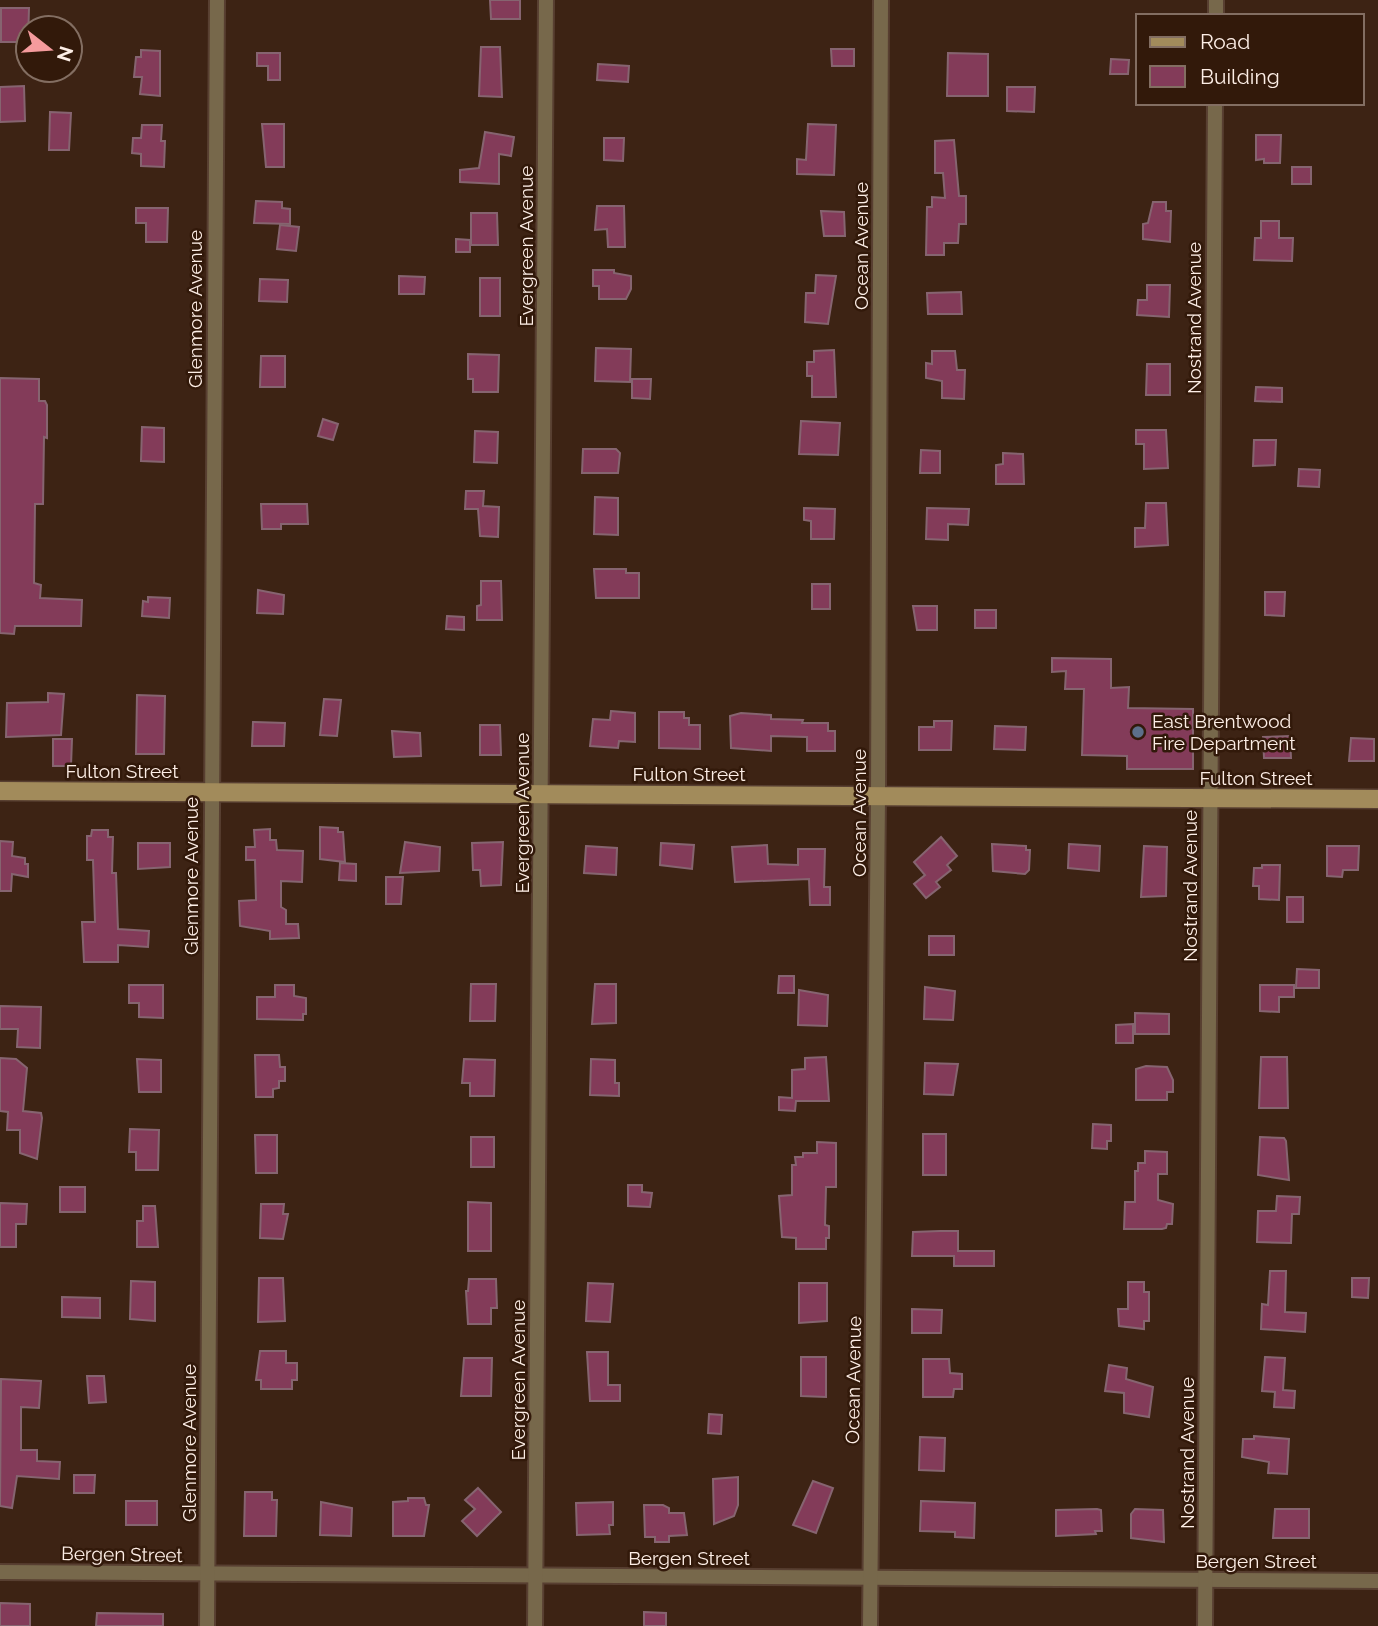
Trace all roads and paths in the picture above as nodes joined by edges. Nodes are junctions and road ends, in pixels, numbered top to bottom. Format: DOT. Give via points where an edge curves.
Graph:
graph roads {
  1 [pos="217,0"];
  2 [pos="547,0"];
  3 [pos="881,0"];
  4 [pos="1215,105"];
  5 [pos="0,791"];
  6 [pos="211,793"];
  7 [pos="542,794"];
  8 [pos="878,796"];
  9 [pos="1209,799"];
  10 [pos="1378,799"];
  11 [pos="0,1572"];
  12 [pos="207,1575"];
  13 [pos="536,1577"];
  14 [pos="870,1577"];
  15 [pos="1205,1580"];
  16 [pos="1378,1581"];
  17 [pos="207,1626"];
  18 [pos="535,1626"];
  19 [pos="870,1626"];
  20 [pos="1205,1626"];
  1 -- 6 [label="street, Glenmore Avenue"];
  2 -- 7 [label="street, Evergreen Avenue"];
  3 -- 8 [label="street, Ocean Avenue"];
  4 -- 9 [label="street, Nostrand Avenue"];
  5 -- 6 [label="street, Fulton Street"];
  6 -- 7 [label="street, Fulton Street"];
  6 -- 12 [label="street, Glenmore Avenue"];
  7 -- 8 [label="street, Fulton Street"];
  7 -- 13 [label="street, Evergreen Avenue"];
  8 -- 9 [label="street, Fulton Street"];
  8 -- 14 [label="street, Ocean Avenue"];
  9 -- 10 [label="street, Fulton Street"];
  9 -- 15 [label="street, Nostrand Avenue"];
  11 -- 12 [label="street, Bergen Street"];
  12 -- 13 [label="street, Bergen Street"];
  12 -- 17 [label="street, Glenmore Avenue"];
  13 -- 14 [label="street, Bergen Street"];
  13 -- 18 [label="street, Evergreen Avenue"];
  14 -- 15 [label="street, Bergen Street"];
  14 -- 19 [label="street, Ocean Avenue"];
  15 -- 16 [label="street, Bergen Street"];
  15 -- 20 [label="street, Nostrand Avenue"];
}
